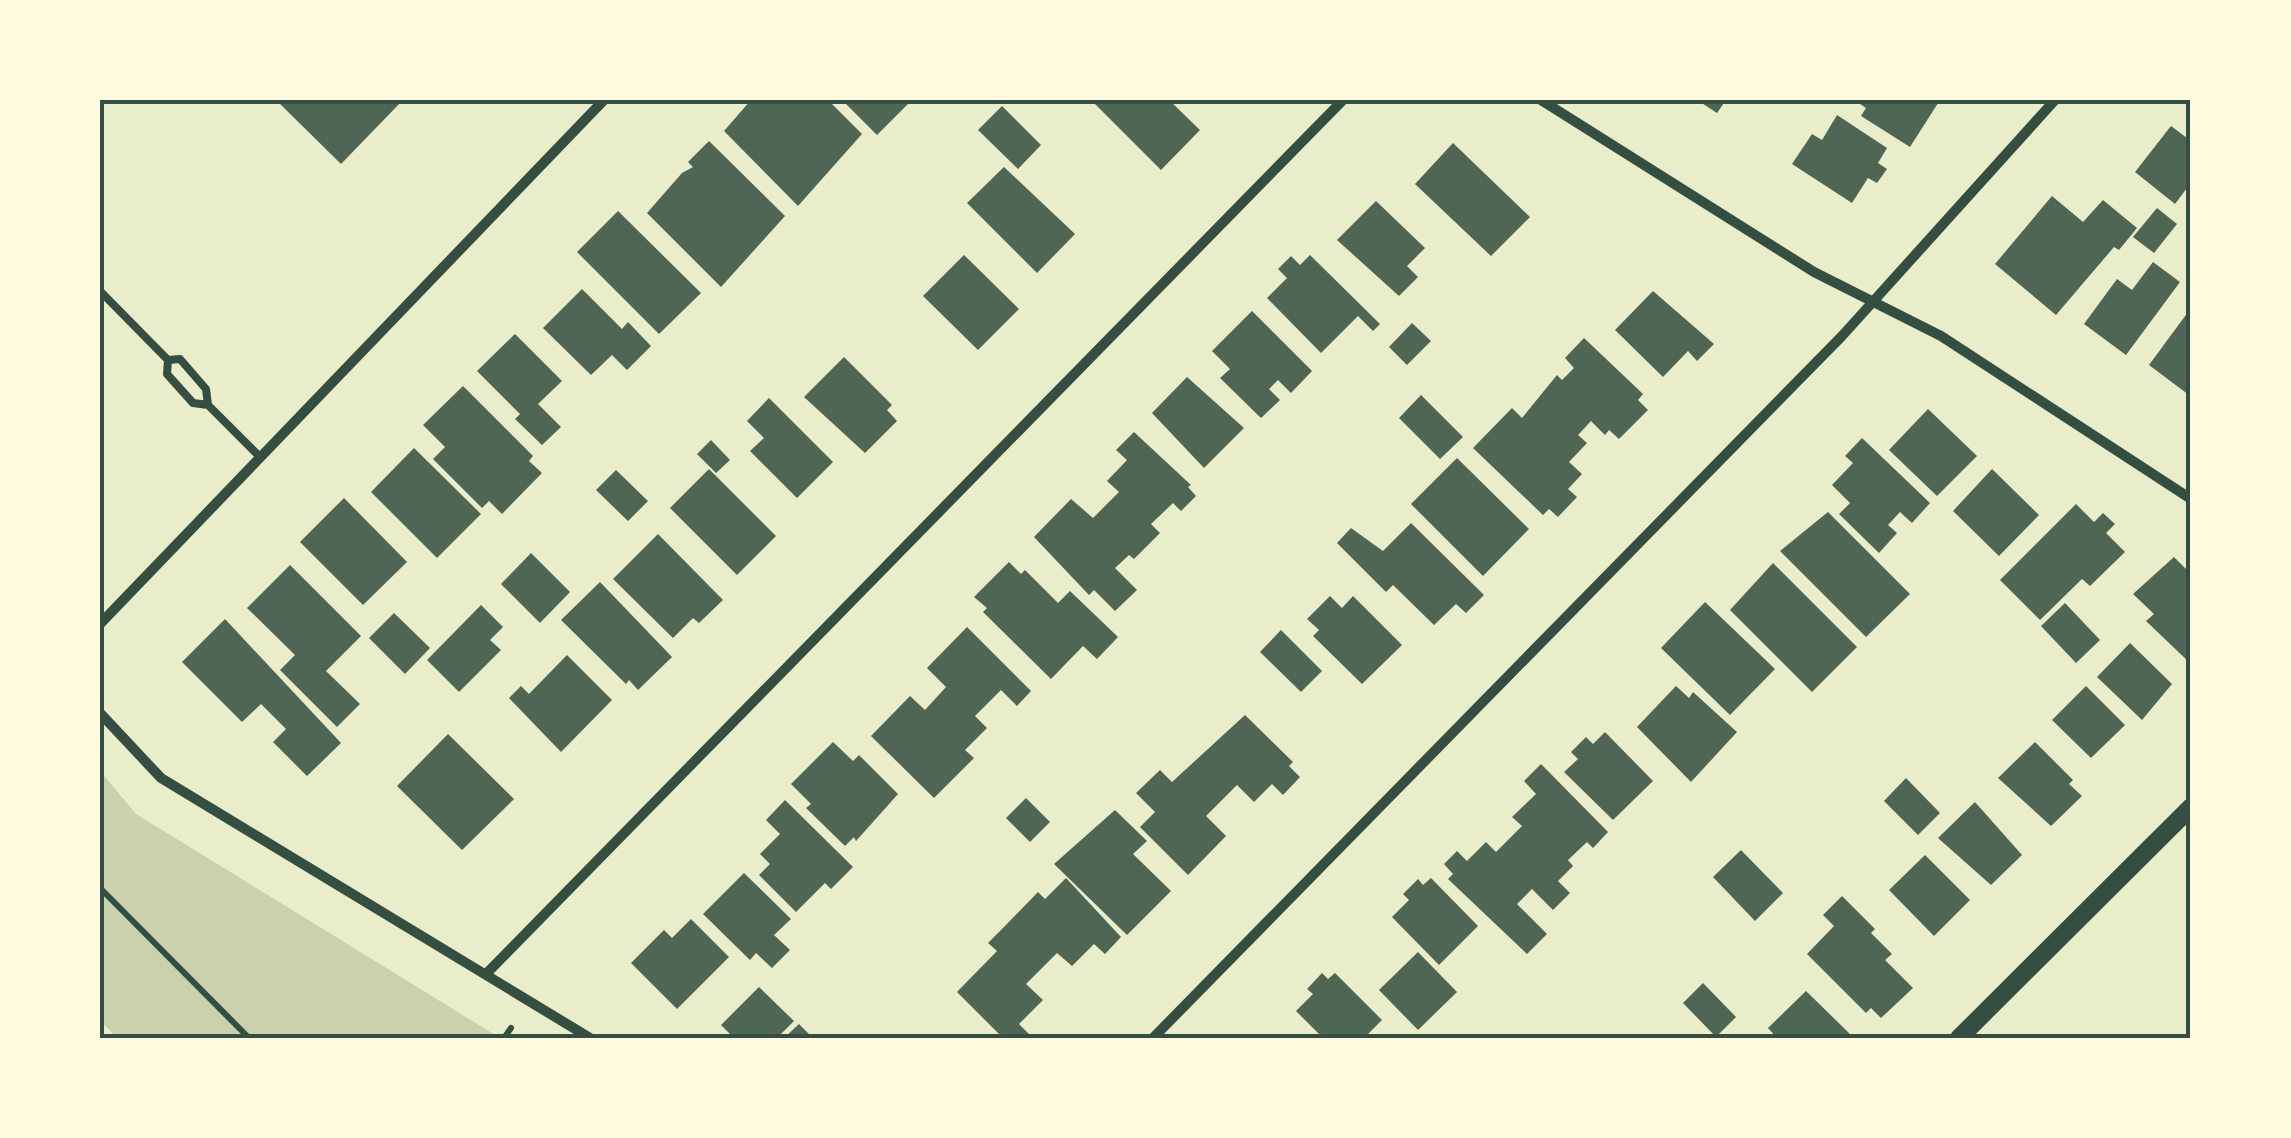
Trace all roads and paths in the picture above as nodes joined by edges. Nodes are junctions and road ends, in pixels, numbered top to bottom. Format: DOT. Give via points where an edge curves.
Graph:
graph roads {
  1 [pos="604,100"];
  2 [pos="1343,100"];
  3 [pos="1541,100"];
  4 [pos="2055,100"];
  5 [pos="100,291"];
  6 [pos="1872,300"];
  7 [pos="168,360"];
  8 [pos="208,405"];
  9 [pos="259,456"];
  10 [pos="2191,499"];
  11 [pos="100,624"];
  12 [pos="100,714"];
  13 [pos="2191,807"];
  14 [pos="100,888"];
  15 [pos="487,973"];
  16 [pos="511,1028"];
  17 [pos="249,1038"];
  18 [pos="504,1038"];
  19 [pos="590,1038"];
  20 [pos="1154,1038"];
  21 [pos="1959,1038"];
  1 -- 9 [label="street"];
  2 -- 15 [label="street"];
  3 -- 6 [label="street" via="1814,272"];
  4 -- 6 [label="street"];
  5 -- 7 [label="lane"];
  6 -- 10 [label="street" via="1941,336"];
  6 -- 20 [label="street"];
  7 -- 8 [label="lane" via="180,360 206,389"];
  7 -- 8 [label="lane" via="166,374 193,402"];
  8 -- 9 [label="lane"];
  9 -- 11 [label="street"];
  12 -- 15 [label="street" via="161,778"];
  13 -- 21 [label="street"];
  14 -- 17 [label="path"];
  15 -- 19 [label="street"];
  16 -- 18 [label="path"];
}
